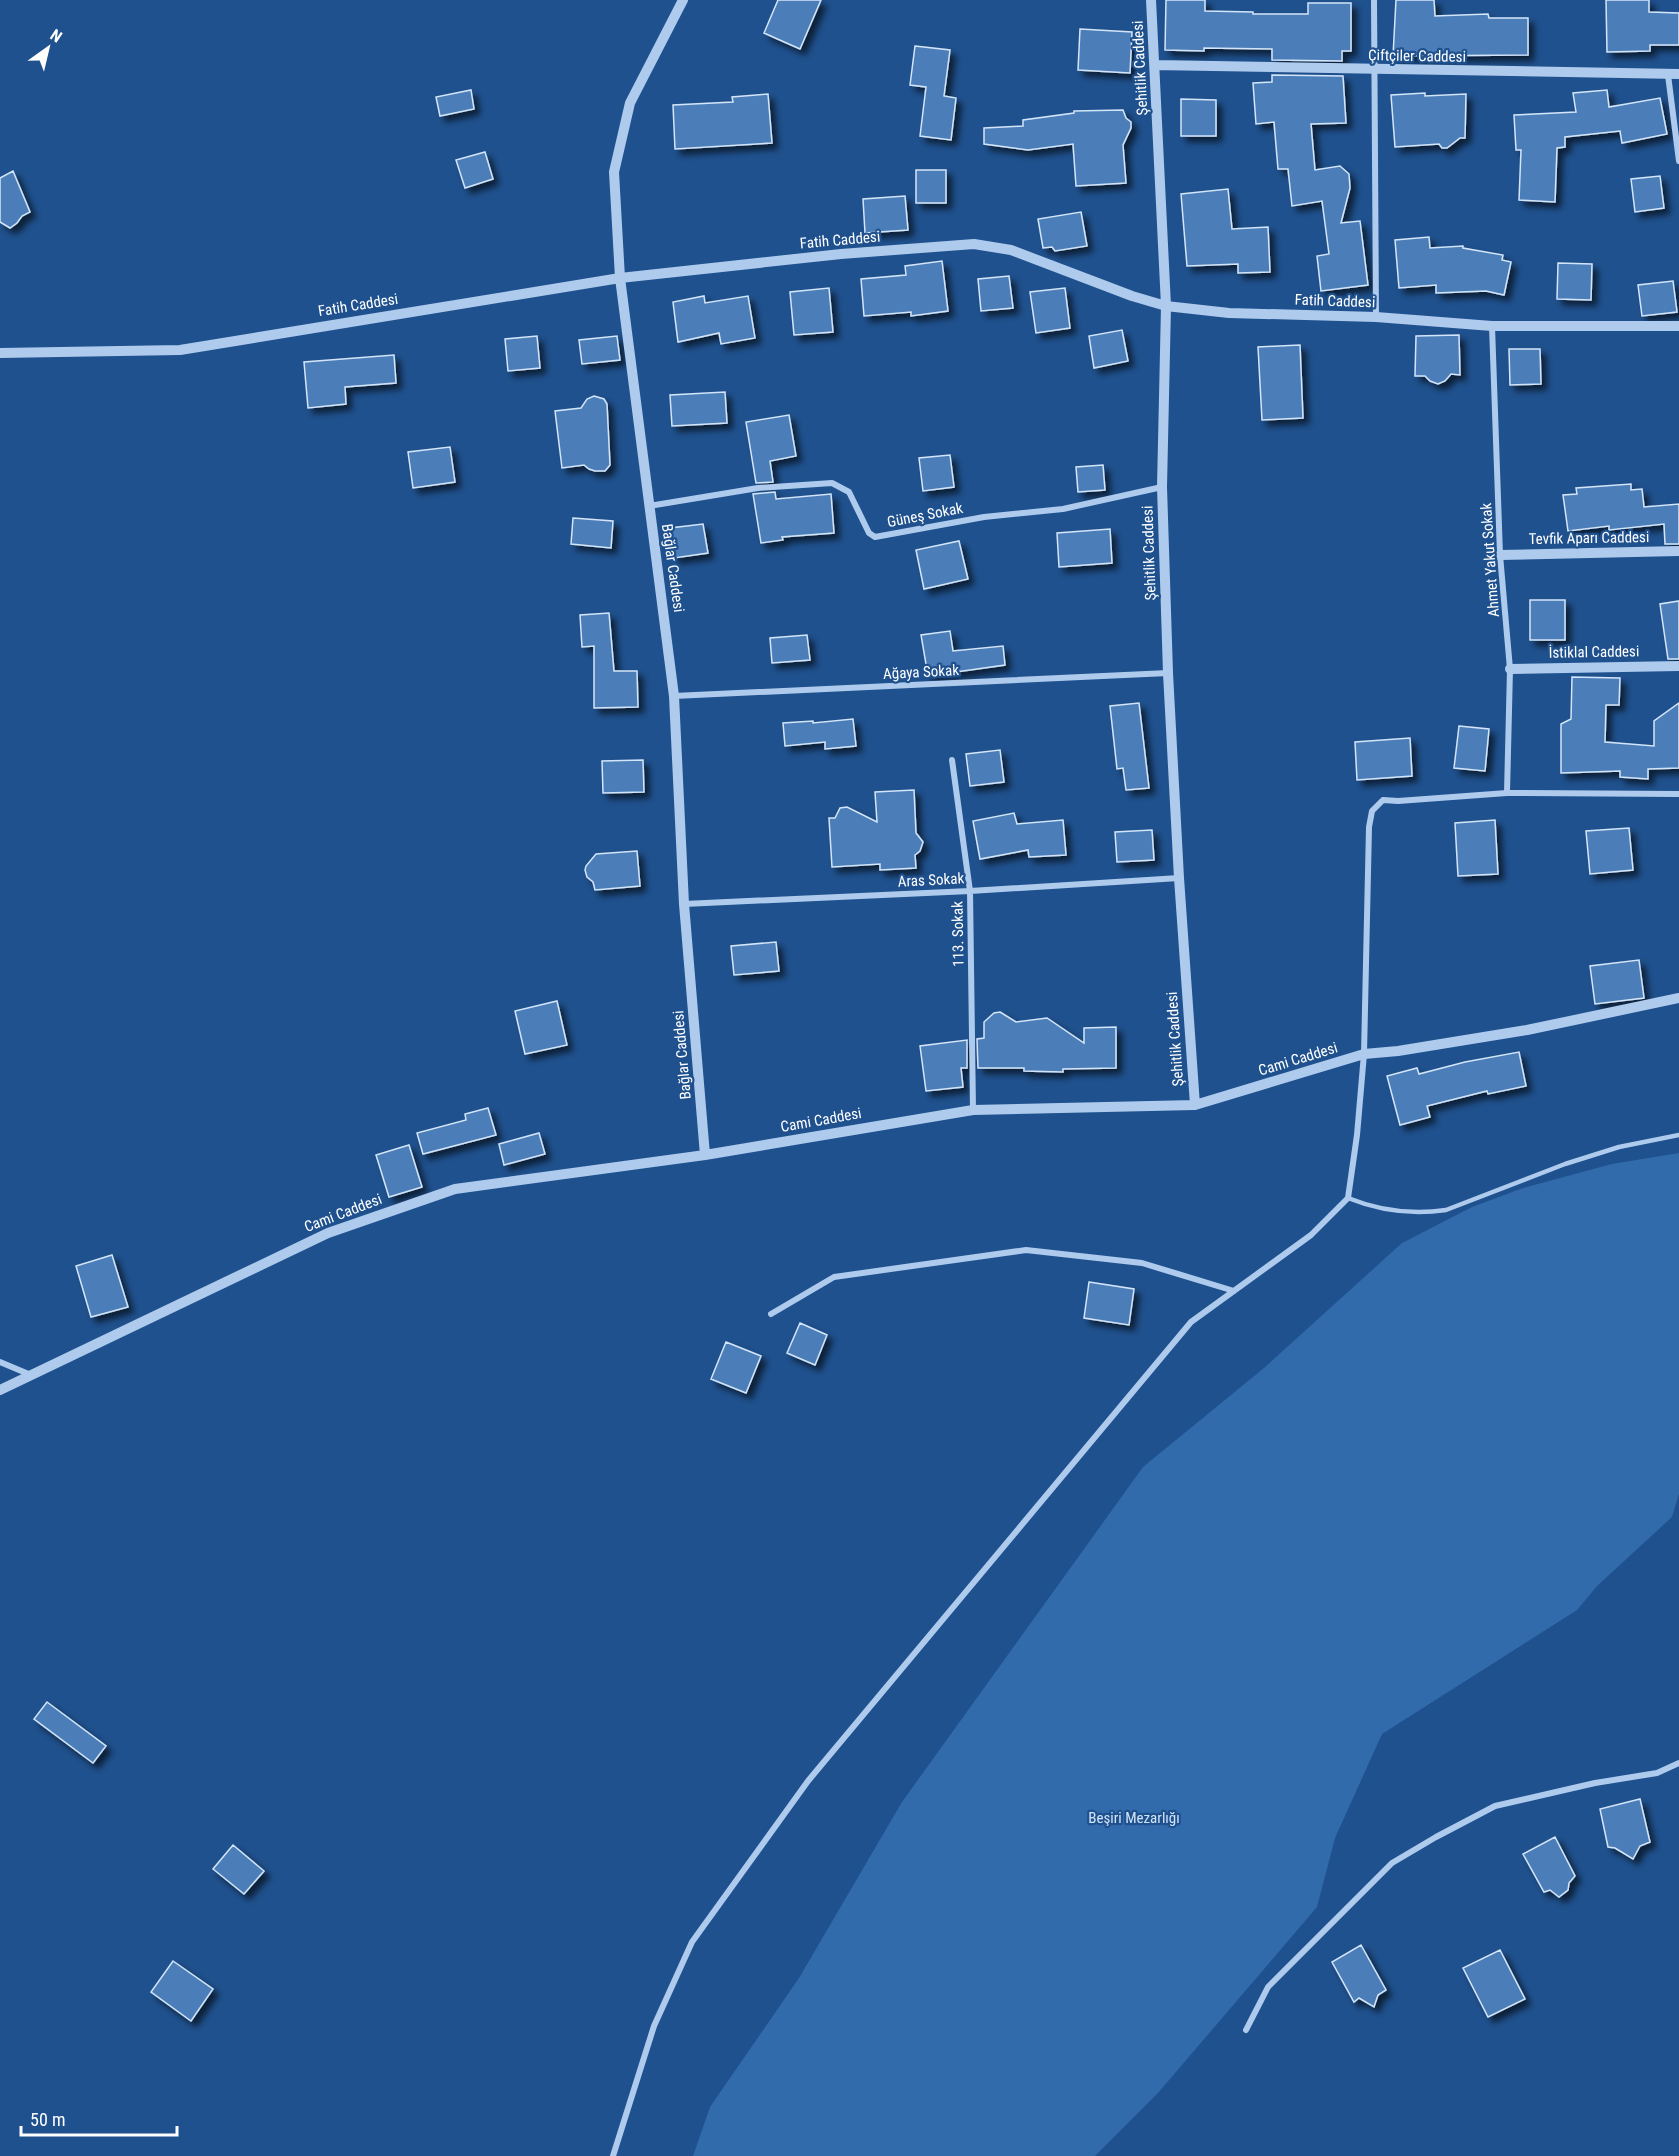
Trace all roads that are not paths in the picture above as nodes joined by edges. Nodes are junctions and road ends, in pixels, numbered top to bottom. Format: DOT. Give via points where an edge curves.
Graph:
graph roads {
  1 [pos="683,0"];
  2 [pos="1151,0"];
  3 [pos="1374,0"];
  4 [pos="1155,65"];
  5 [pos="1374,70"];
  6 [pos="1674,75"];
  7 [pos="1677,121"];
  8 [pos="1679,161"];
  9 [pos="620,278"];
  10 [pos="1166,306"];
  11 [pos="1376,317"];
  12 [pos="1492,326"];
  13 [pos="1679,326"];
  14 [pos="0,353"];
  15 [pos="1162,487"];
  16 [pos="649,506"];
  17 [pos="1679,551"];
  18 [pos="1500,555"];
  19 [pos="1679,666"];
  20 [pos="1510,669"];
  21 [pos="1168,673"];
  22 [pos="675,696"];
  23 [pos="952,760"];
  24 [pos="1507,793"];
  25 [pos="1679,794"];
  26 [pos="1179,878"];
  27 [pos="970,891"];
  28 [pos="684,904"];
  29 [pos="1679,998"];
  30 [pos="1364,1054"];
  31 [pos="1195,1105"];
  32 [pos="973,1110"];
  33 [pos="1679,1136"];
  34 [pos="705,1155"];
  35 [pos="1348,1198"];
  36 [pos="1234,1291"];
  37 [pos="771,1314"];
  38 [pos="0,1362"];
  39 [pos="31,1375"];
  40 [pos="0,1390"];
  41 [pos="1679,1763"];
  42 [pos="1246,2030"];
  43 [pos="613,2156"];
  1 -- 9 [label="street, Bağlar Caddesi" via="630,103 614,172"];
  2 -- 4 [label="street, Şehitlik Caddesi"];
  3 -- 5 [label="street"];
  4 -- 5 [label="street, Çiftçiler Caddesi"];
  4 -- 10 [label="street, Şehitlik Caddesi"];
  5 -- 6 [label="street, Çiftçiler Caddesi"];
  5 -- 11 [label="street"];
  6 -- 7 [label="street"];
  7 -- 8 [label="street"];
  9 -- 10 [label="street, Fatih Caddesi" via="974,244 1011,250"];
  9 -- 14 [label="street, Fatih Caddesi" via="180,350"];
  9 -- 16 [label="street, Bağlar Caddesi"];
  10 -- 11 [label="street, Fatih Caddesi" via="1229,313"];
  10 -- 15 [label="street, Şehitlik Caddesi"];
  11 -- 12 [label="street, Fatih Caddesi"];
  12 -- 13 [label="street, Fatih Caddesi"];
  12 -- 18 [label="street, Ahmet Yakut Sokak"];
  15 -- 16 [label="street, Güneş Sokak" via="1063,509 984,517 875,537 869,533 849,492 832,483 758,488"];
  15 -- 21 [label="street, Şehitlik Caddesi"];
  16 -- 22 [label="street, Bağlar Caddesi"];
  17 -- 18 [label="street, Tevfik Aparı Caddesi"];
  18 -- 20 [label="street, Ahmet Yakut Sokak"];
  19 -- 20 [label="street, İstiklal Caddesi"];
  20 -- 24 [label="street, Ahmet Yakut Sokak"];
  21 -- 22 [label="street, Ağaya Sokak"];
  21 -- 26 [label="street, Şehitlik Caddesi"];
  22 -- 28 [label="street, Bağlar Caddesi"];
  23 -- 27 [label="street, 113. Sokak"];
  24 -- 25 [label="street"];
  24 -- 30 [label="street" via="1383,800 1372,811"];
  26 -- 27 [label="street, Aras Sokak"];
  26 -- 31 [label="street, Şehitlik Caddesi"];
  27 -- 28 [label="street, Aras Sokak"];
  27 -- 32 [label="street, 113. Sokak"];
  28 -- 34 [label="street, Bağlar Caddesi"];
  29 -- 30 [label="street, Cami Caddesi" via="1527,1030"];
  30 -- 31 [label="street, Cami Caddesi"];
  30 -- 35 [label="street"];
  31 -- 32 [label="street, Cami Caddesi"];
  32 -- 34 [label="street, Cami Caddesi"];
  33 -- 35 [label="lane" via="1619,1147 1565,1164 1446,1210 1397,1212"];
  34 -- 39 [label="street, Cami Caddesi" via="455,1189 328,1233"];
  35 -- 36 [label="street" via="1311,1235"];
  36 -- 37 [label="street" via="1142,1263 1026,1250 834,1277"];
  36 -- 43 [label="street" via="1191,1322 808,1781 692,1942 654,2026"];
  38 -- 39 [label="street"];
  39 -- 40 [label="street, Cami Caddesi"];
  41 -- 42 [label="street" via="1657,1773 1495,1806 1392,1863 1268,1987"];
}
